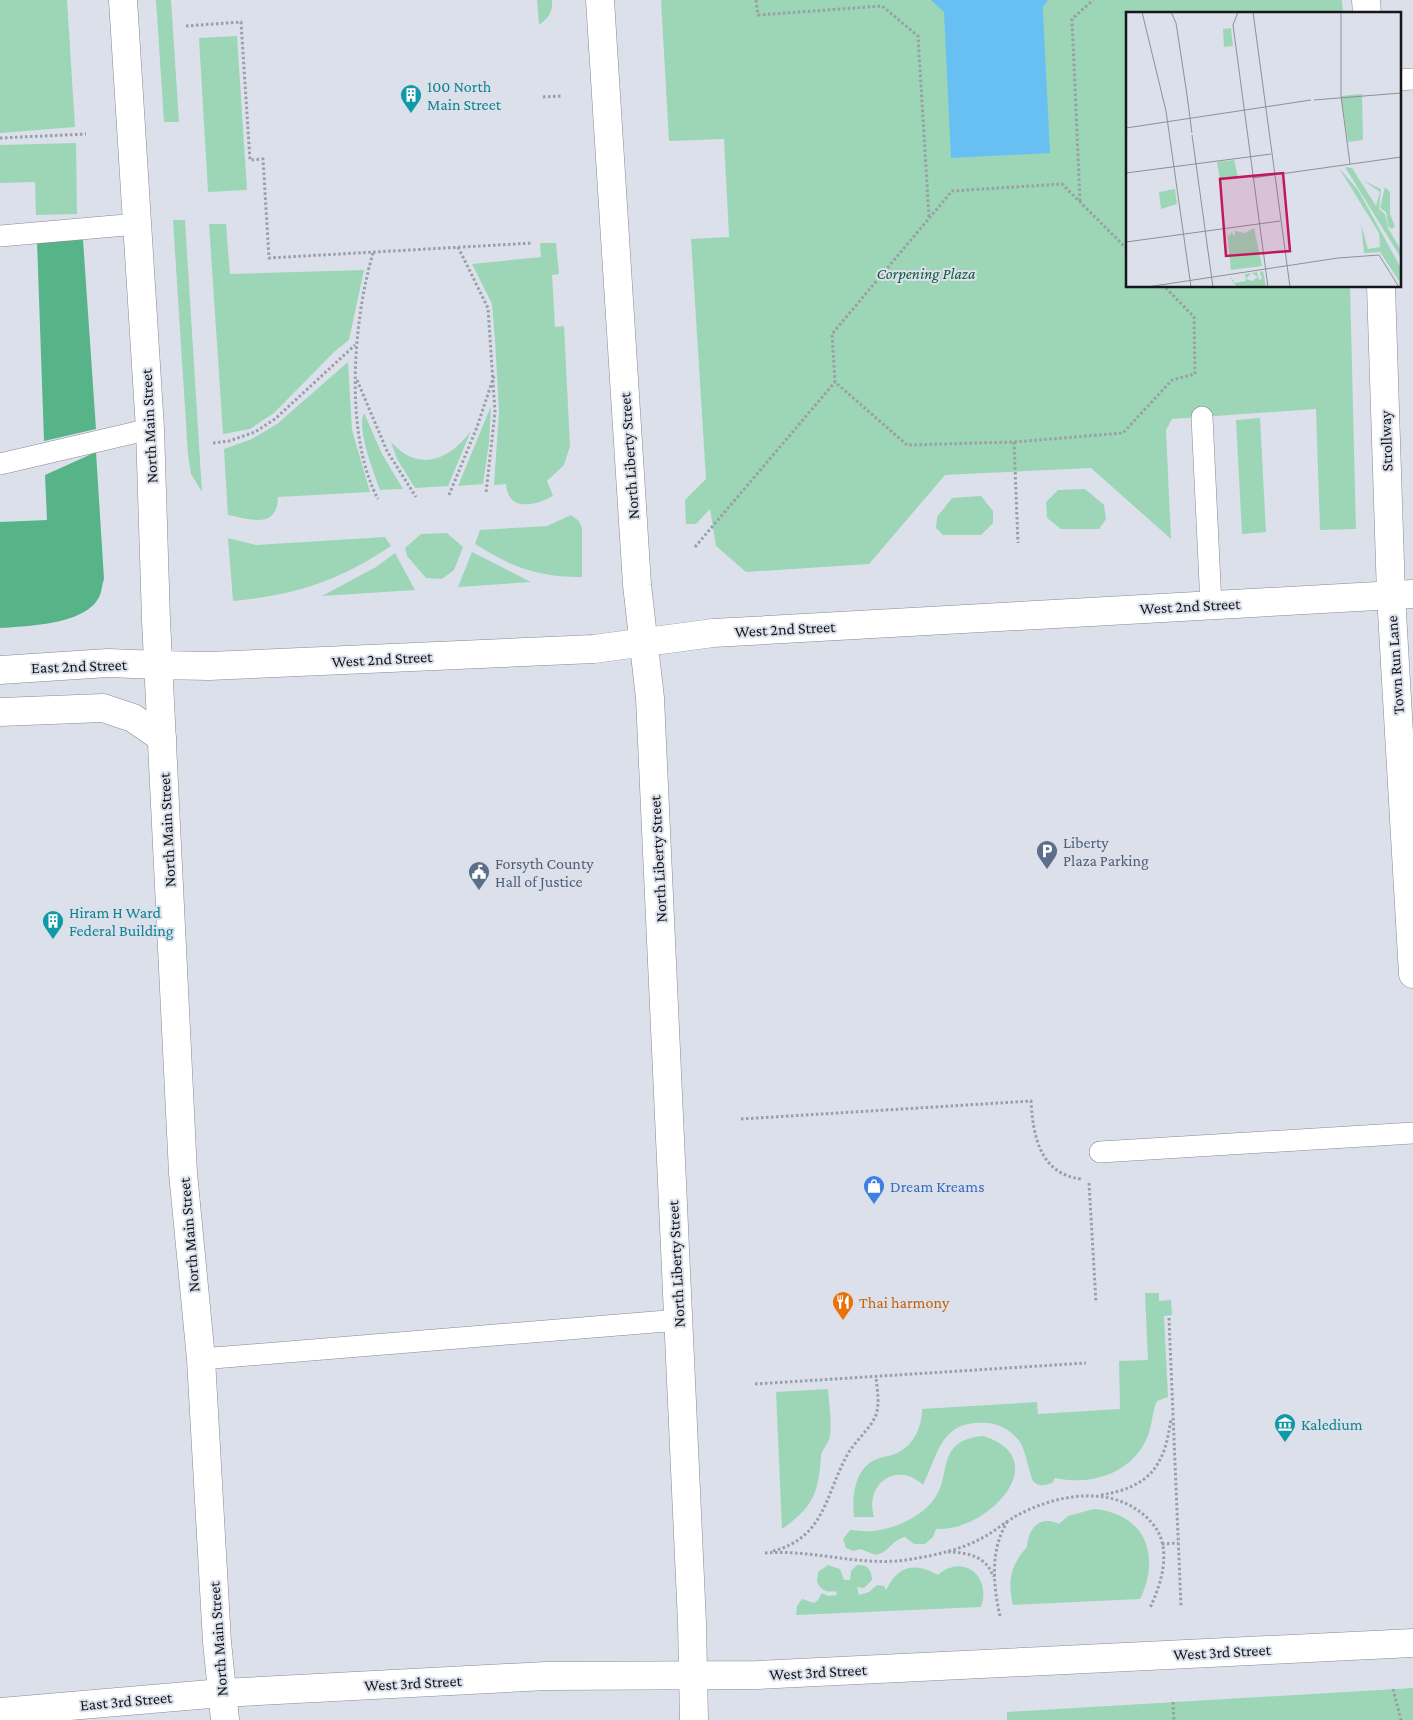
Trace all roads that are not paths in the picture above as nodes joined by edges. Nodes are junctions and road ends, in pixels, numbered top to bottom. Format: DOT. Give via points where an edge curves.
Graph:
graph roads {
  1 [pos="123,0"];
  2 [pos="600,0"];
  3 [pos="1400,80"];
  4 [pos="1413,80"];
  5 [pos="137,224"];
  6 [pos="0,236"];
  7 [pos="1381,288"];
  8 [pos="1202,417"];
  9 [pos="150,429"];
  10 [pos="0,464"];
  11 [pos="1402,595"];
  12 [pos="1211,605"];
  13 [pos="644,642"];
  14 [pos="159,665"];
  15 [pos="0,670"];
  16 [pos="0,712"];
  17 [pos="162,738"];
  18 [pos="1413,974"];
  19 [pos="1413,1133"];
  20 [pos="1100,1152"];
  21 [pos="679,1320"];
  22 [pos="201,1359"];
  23 [pos="1413,1643"];
  24 [pos="694,1675"];
  25 [pos="222,1693"];
  26 [pos="0,1712"];
  27 [pos="225,1720"];
  28 [pos="694,1720"];
  1 -- 5 [label="main road, North Main Street"];
  2 -- 13 [label="main road, North Liberty Street" via="637,586"];
  3 -- 4 [label="lane"];
  5 -- 6 [label="lane"];
  5 -- 9 [label="main road, North Main Street"];
  7 -- 11 [label="main road, Strollway"];
  8 -- 12 [label="lane"];
  9 -- 10 [label="lane"];
  9 -- 14 [label="main road, North Main Street"];
  11 -- 12 [label="main road, West 2nd Street"];
  11 -- 18 [label="main road, Town Run Lane"];
  12 -- 13 [label="main road, West 2nd Street" via="713,633"];
  13 -- 14 [label="main road, West 2nd Street" via="594,649 209,666"];
  13 -- 21 [label="main road, North Liberty Street" via="650,698"];
  14 -- 15 [label="main road, East 2nd Street" via="108,664"];
  14 -- 17 [label="main road, North Main Street"];
  16 -- 17 [label="main road" via="103,708 133,718"];
  17 -- 22 [label="main road, North Main Street" via="183,1173"];
  19 -- 20 [label="lane"];
  21 -- 22 [label="lane"];
  21 -- 24 [label="main road, North Liberty Street"];
  22 -- 25 [label="main road, North Main Street"];
  23 -- 24 [label="main road, West 3rd Street"];
  24 -- 25 [label="main road, West 3rd Street" via="546,1676"];
  24 -- 28 [label="main road, North Liberty Street"];
  25 -- 26 [label="main road, East 3rd Street"];
  25 -- 27 [label="main road, North Main Street"];
}
